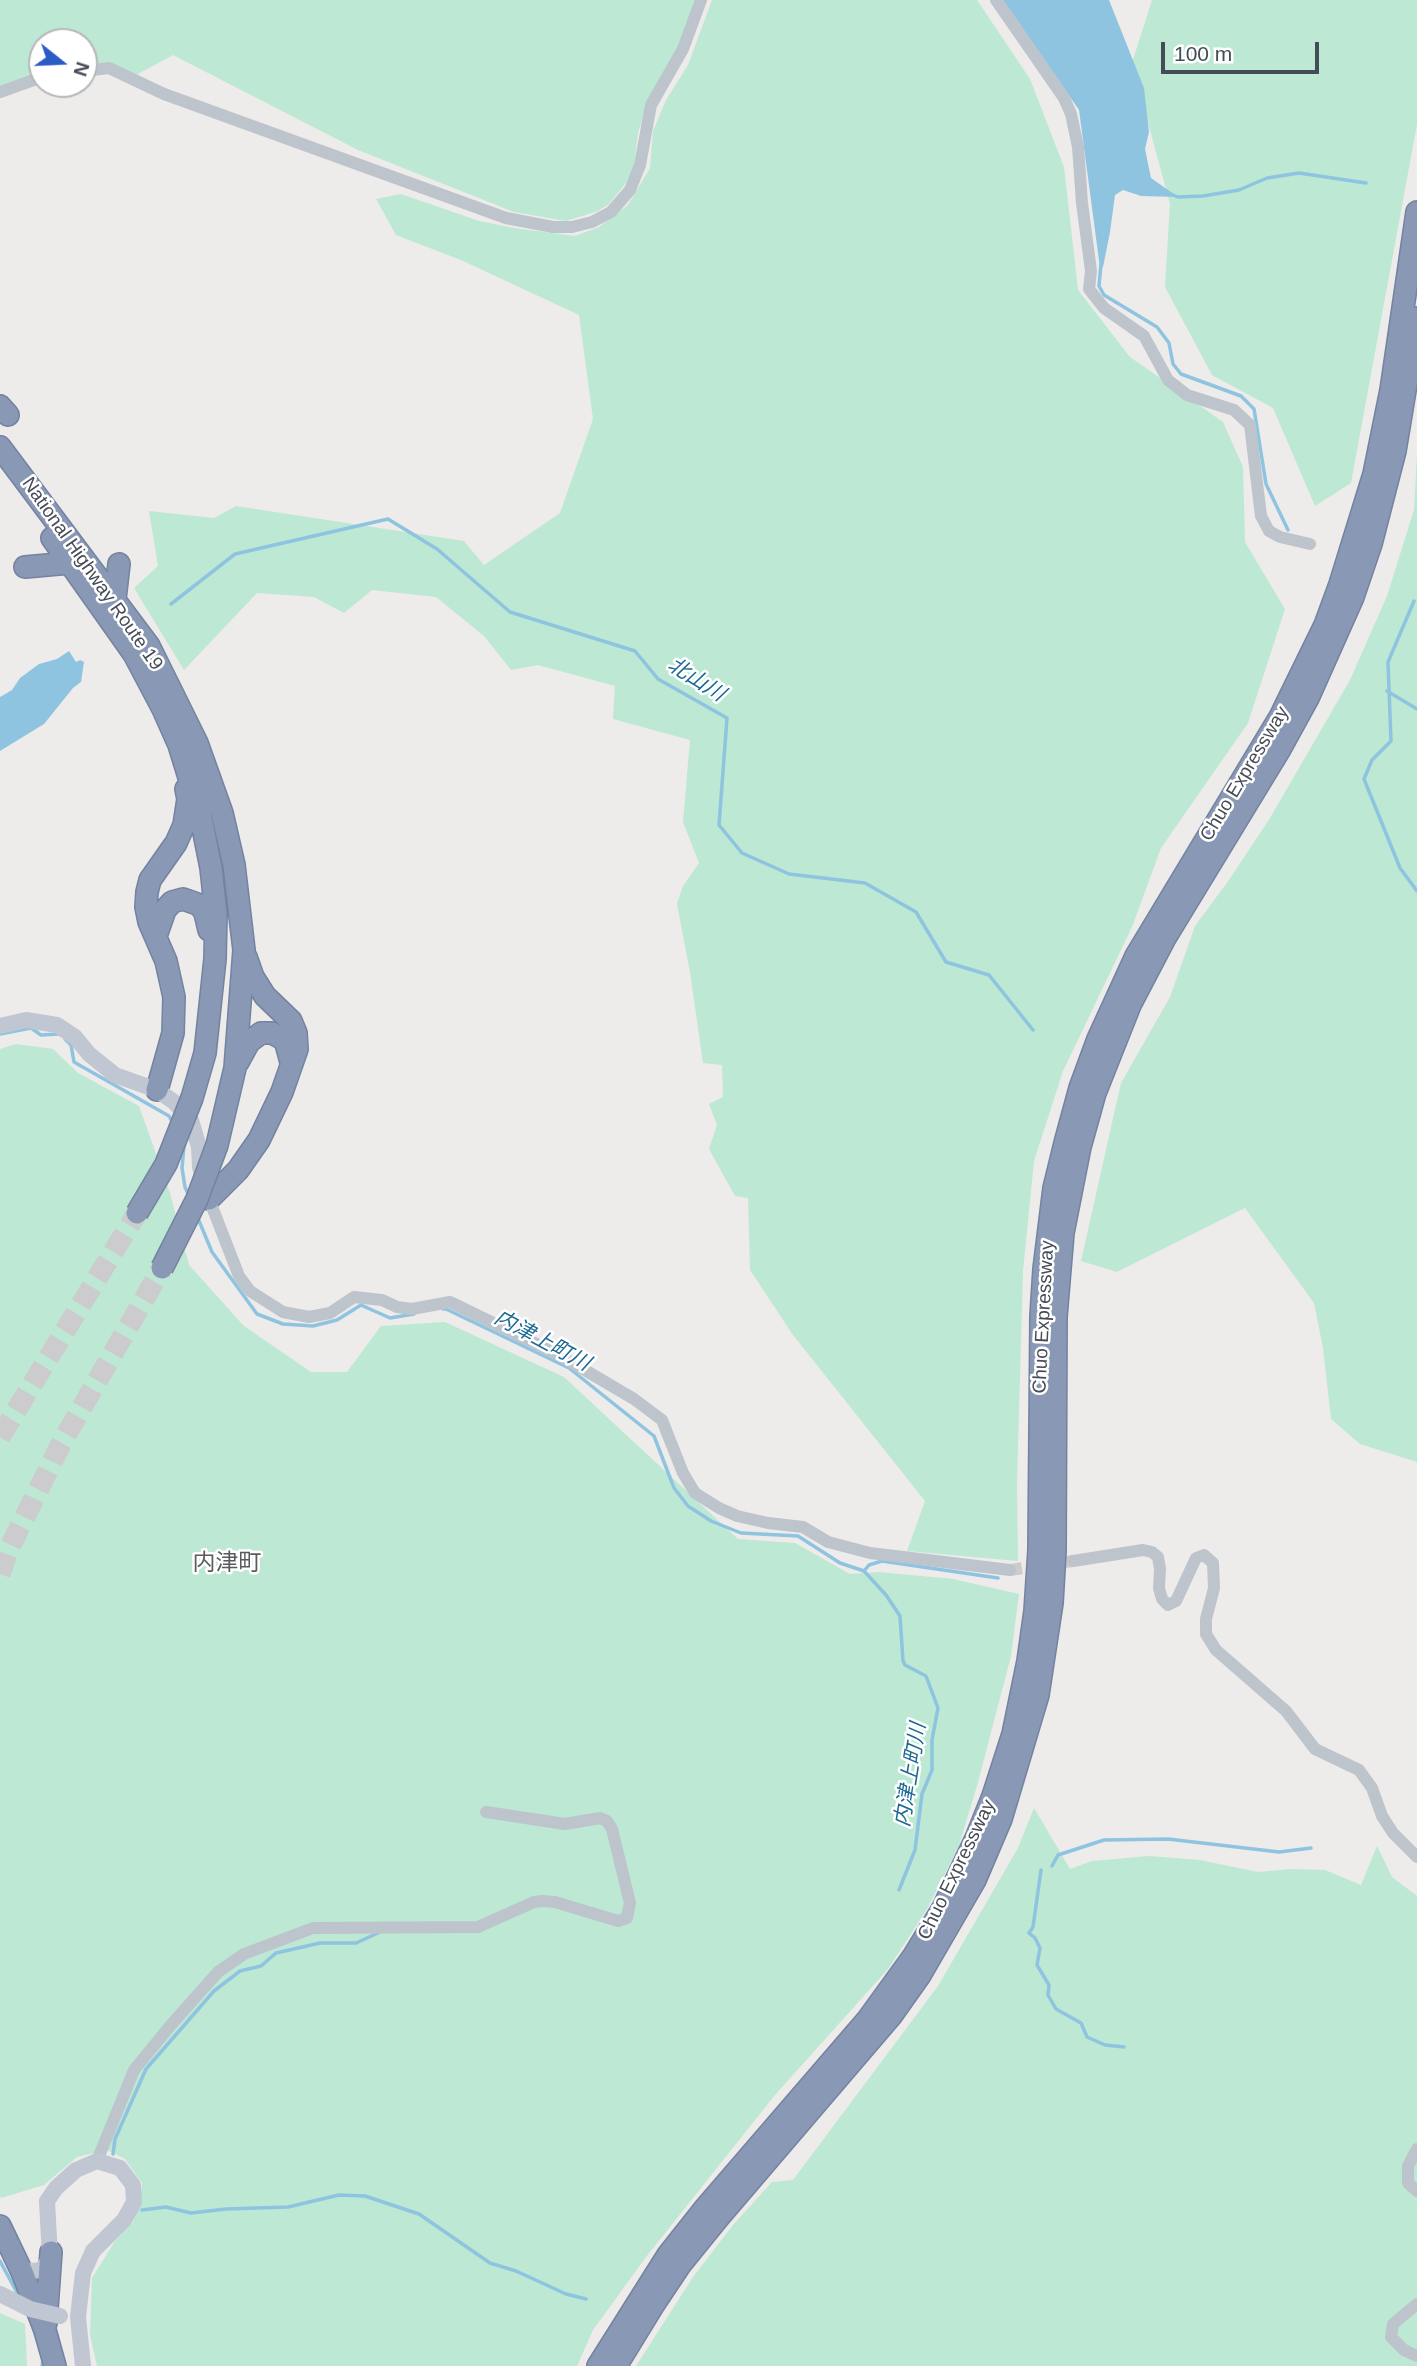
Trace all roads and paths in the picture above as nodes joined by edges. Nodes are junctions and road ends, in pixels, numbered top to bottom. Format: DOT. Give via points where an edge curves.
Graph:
graph roads {
  1 [pos="701,0"];
  2 [pos="996,0"];
  3 [pos="98,69"];
  4 [pos="28,82"];
  5 [pos="0,92"];
  6 [pos="1417,212"];
  7 [pos="1417,318"];
  8 [pos="0,446"];
  9 [pos="0,468"];
  10 [pos="1310,544"];
  11 [pos="71,563"];
  12 [pos="119,564"];
  13 [pos="25,567"];
  14 [pos="115,599"];
  15 [pos="179,746"];
  16 [pos="156,936"];
  17 [pos="244,950"];
  18 [pos="215,959"];
  19 [pos="0,1026"];
  20 [pos="292,1067"];
  21 [pos="235,1068"];
  22 [pos="157,1090"];
  23 [pos="209,1199"];
  24 [pos="137,1213"];
  25 [pos="162,1268"];
  26 [pos="1073,1561"];
  27 [pos="1010,1570"];
  28 [pos="486,1812"];
  29 [pos="1417,1857"];
  30 [pos="1417,2149"];
  31 [pos="97,2161"];
  32 [pos="1417,2190"];
  33 [pos="0,2227"];
  34 [pos="51,2252"];
  35 [pos="22,2272"];
  36 [pos="0,2294"];
  37 [pos="1417,2304"];
  38 [pos="78,2317"];
  39 [pos="53,2323"];
  40 [pos="1417,2356"];
  41 [pos="55,2366"];
  42 [pos="83,2366"];
  43 [pos="598,2366"];
  44 [pos="616,2366"];
  1 -- 3 [label="street" via="683,50 651,105 640,165 630,190 611,212 572,227 506,218 164,93 109,68"];
  2 -- 10 [label="street" via="1071,114 1091,271 1089,289 1104,307 1143,336 1168,380 1187,395 1234,410 1250,425 1261,516 1269,531"];
  4 -- 5 [label="street"];
  6 -- 43 [label="highway, Chuo Expressway" via="1374,474 1336,594 1280,717 1136,956 1098,1039 1065,1143 1044,1269 1035,1611 1013,1734 993,1796 943,1908 913,1958 868,2020 668,2255"];
  7 -- 44 [label="highway, Chuo Expressway" via="1395,451 1353,597 1308,698 1130,1005 1095,1093 1080,1147 1063,1233 1057,1306 1055,1550 1049,1627 1038,1695 1001,1819 975,1880 920,1975 891,2016 680,2265"];
  8 -- 14 [label="highway, National Highway Route 19"];
  9 -- 11 [label="highway, National Highway Route 19"];
  11 -- 13 [label="highway"];
  11 -- 15 [label="highway, National Highway Route 19" via="134,654"];
  12 -- 14 [label="highway"];
  14 -- 17 [label="highway, National Highway Route 19" via="149,646 197,743 222,813 234,865"];
  15 -- 16 [label="highway" via="188,799 184,825 147,892 149,922"];
  15 -- 18 [label="highway, National Highway Route 19" via="211,868"];
  16 -- 18 [label="highway" via="159,920 172,902 191,900 205,913"];
  16 -- 22 [label="highway" via="172,978 174,1005 173,1033"];
  17 -- 20 [label="highway" via="265,996 291,1021 296,1033"];
  17 -- 21 [label="highway, National Highway Route 19"];
  18 -- 24 [label="highway, National Highway Route 19, bridge" via="205,1053 192,1098 166,1164"];
  19 -- 22 [label="main road" via="26,1020 57,1025 115,1075"];
  20 -- 21 [label="highway" via="285,1040 261,1033 249,1042"];
  20 -- 23 [label="highway" via="260,1140"];
  21 -- 25 [label="highway, National Highway Route 19, bridge" via="217,1145 197,1199"];
  22 -- 23 [label="main road" via="191,1120"];
  23 -- 27 [label="street" via="239,1276 250,1291 283,1312 309,1317 330,1313 354,1297 412,1309 450,1302 561,1356 662,1420 695,1493 719,1508 748,1519 803,1527 828,1542 870,1553"];
  26 -- 29 [label="street" via="1152,1552 1158,1557 1159,1588 1168,1605 1176,1601 1196,1558 1205,1555 1213,1563 1214,1588 1206,1634 1216,1650 1286,1711 1315,1749 1359,1770 1387,1825"];
  28 -- 31 [label="street" via="565,1824 607,1821 630,1903 627,1918 618,1921 555,1902 534,1902 478,1927 313,1928 244,1954 218,1972 135,2070"];
  30 -- 32 [label="street" via="1408,2166 1408,2183"];
  31 -- 34 [label="main road" via="76,2170 47,2201"];
  31 -- 38 [label="main road" via="120,2168 133,2185 134,2202 124,2220 93,2251 83,2273"];
  33 -- 35 [label="highway"];
  34 -- 35 [label="main road" via="42,2270"];
  34 -- 39 [label="highway"];
  35 -- 39 [label="highway"];
  36 -- 39 [label="main road, bridge"];
  37 -- 40 [label="street" via="1393,2324 1391,2337"];
  38 -- 39 [label="main road"];
  38 -- 42 [label="main road"];
  39 -- 41 [label="highway"];
}
